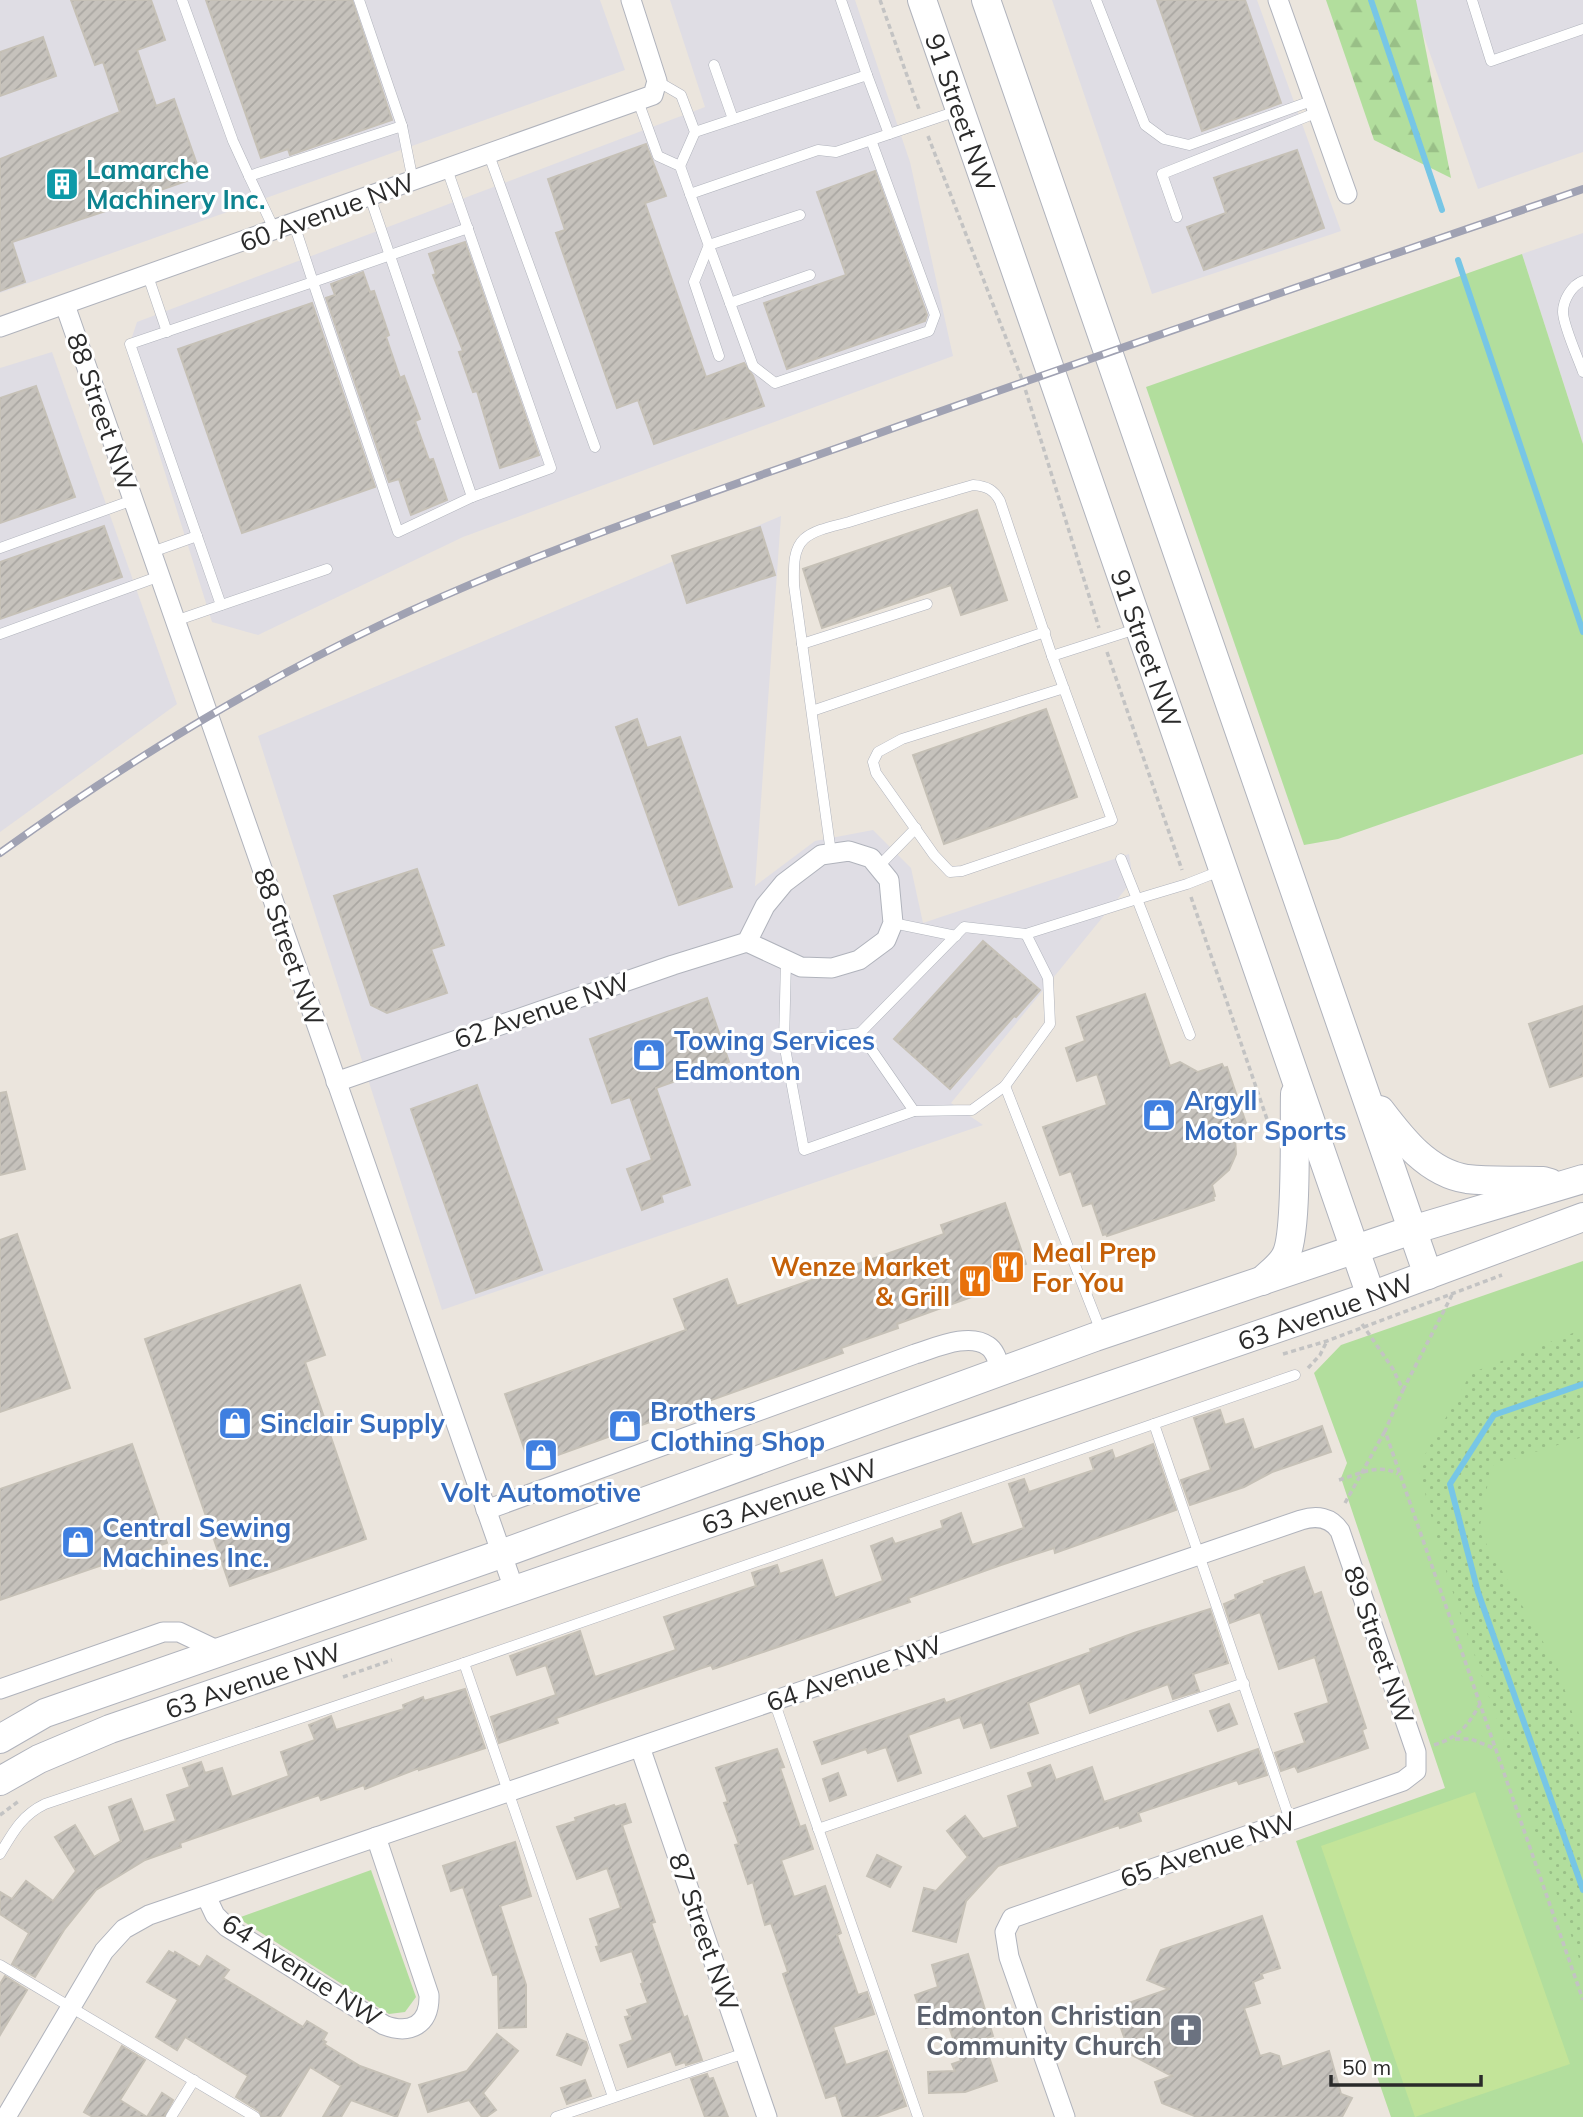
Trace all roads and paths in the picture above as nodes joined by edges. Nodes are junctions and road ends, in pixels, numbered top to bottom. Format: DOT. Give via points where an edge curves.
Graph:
graph roads {
  1 [pos="182,0"];
  2 [pos="359,0"];
  3 [pos="631,0"];
  4 [pos="841,0"];
  5 [pos="880,0"];
  6 [pos="922,0"];
  7 [pos="986,0"];
  8 [pos="1096,0"];
  9 [pos="1279,0"];
  10 [pos="1472,0"];
  11 [pos="1583,29"];
  12 [pos="714,65"];
  13 [pos="867,75"];
  14 [pos="649,92"];
  15 [pos="1316,106"];
  16 [pos="960,110"];
  17 [pos="733,119"];
  18 [pos="923,122"];
  19 [pos="402,126"];
  20 [pos="695,132"];
  21 [pos="889,134"];
  22 [pos="871,140"];
  23 [pos="489,155"];
  24 [pos="680,166"];
  25 [pos="447,170"];
  26 [pos="249,176"];
  27 [pos="414,181"];
  28 [pos="690,194"];
  29 [pos="1347,194"];
  30 [pos="370,197"];
  31 [pos="800,215"];
  32 [pos="1177,217"];
  33 [pos="294,224"];
  34 [pos="468,228"];
  35 [pos="275,231"];
  36 [pos="709,245"];
  37 [pos="389,254"];
  38 [pos="810,275"];
  39 [pos="148,276"];
  40 [pos="1583,281"];
  41 [pos="313,282"];
  42 [pos="730,303"];
  43 [pos="65,305"];
  44 [pos="0,327"];
  45 [pos="167,331"];
  46 [pos="719,356"];
  47 [pos="1583,372"];
  48 [pos="595,447"];
  49 [pos="472,497"];
  50 [pos="133,500"];
  51 [pos="197,536"];
  52 [pos="0,548"];
  53 [pos="152,552"];
  54 [pos="327,569"];
  55 [pos="160,576"];
  56 [pos="926,604"];
  57 [pos="221,605"];
  58 [pos="175,621"];
  59 [pos="1140,628"];
  60 [pos="1045,632"];
  61 [pos="0,634"];
  62 [pos="1102,640"];
  63 [pos="802,644"];
  64 [pos="1052,656"];
  65 [pos="1064,688"];
  66 [pos="812,711"];
  67 [pos="916,828"];
  68 [pos="831,853"];
  69 [pos="1122,859"];
  70 [pos="878,867"];
  71 [pos="1224,869"];
  72 [pos="1187,884"];
  73 [pos="1137,899"];
  74 [pos="893,922"];
  75 [pos="1026,934"];
  76 [pos="956,936"];
  77 [pos="747,942"];
  78 [pos="786,960"];
  79 [pos="860,1033"];
  80 [pos="1190,1035"];
  81 [pos="784,1043"];
  82 [pos="1295,1073"];
  83 [pos="336,1082"];
  84 [pos="1005,1086"];
  85 [pos="1364,1087"];
  86 [pos="914,1111"];
  87 [pos="1271,1132"];
  88 [pos="1572,1183"];
  89 [pos="1583,1217"];
  90 [pos="1412,1230"];
  91 [pos="1354,1249"];
  92 [pos="1510,1272"];
  93 [pos="1428,1275"];
  94 [pos="1262,1281"];
  95 [pos="1453,1294"];
  96 [pos="1371,1296"];
  97 [pos="1364,1328"];
  98 [pos="1102,1334"];
  99 [pos="1327,1342"];
  100 [pos="1275,1356"];
  101 [pos="1001,1371"];
  102 [pos="1295,1376"];
  103 [pos="1403,1390"];
  104 [pos="1154,1424"];
  105 [pos="1385,1431"];
  106 [pos="1364,1472"];
  107 [pos="1400,1475"];
  108 [pos="1339,1480"];
  109 [pos="1345,1503"];
  110 [pos="486,1510"];
  111 [pos="1332,1521"];
  112 [pos="501,1554"];
  113 [pos="1199,1555"];
  114 [pos="514,1589"];
  115 [pos="219,1651"];
  116 [pos="401,1657"];
  117 [pos="464,1663"];
  118 [pos="340,1678"];
  119 [pos="1244,1683"];
  120 [pos="0,1689"];
  121 [pos="774,1701"];
  122 [pos="1480,1704"];
  123 [pos="0,1739"];
  124 [pos="1452,1739"];
  125 [pos="640,1747"];
  126 [pos="1429,1747"];
  127 [pos="1496,1749"];
  128 [pos="1416,1771"];
  129 [pos="0,1781"];
  130 [pos="508,1793"];
  131 [pos="24,1798"];
  132 [pos="0,1815"];
  133 [pos="1290,1820"];
  134 [pos="818,1829"];
  135 [pos="376,1838"];
  136 [pos="0,1854"];
  137 [pos="206,1896"];
  138 [pos="0,1965"];
  139 [pos="1583,2000"];
  140 [pos="71,2008"];
  141 [pos="745,2053"];
  142 [pos="194,2080"];
  143 [pos="613,2097"];
  144 [pos="6,2117"];
  145 [pos="171,2117"];
  146 [pos="255,2117"];
  147 [pos="556,2117"];
  148 [pos="767,2117"];
  149 [pos="918,2117"];
  150 [pos="1065,2117"];
  1 -- 26 [label="lane"];
  2 -- 19 [label="lane"];
  3 -- 14 [label="street"];
  4 -- 13 [label="lane"];
  5 -- 18 [label="path"];
  6 -- 16 [label="main road, 91 Street NW"];
  7 -- 85 [label="main road"];
  8 -- 15 [label="lane" via="1146,125 1164,139 1189,145"];
  9 -- 15 [label="street"];
  10 -- 11 [label="lane" via="1491,61"];
  12 -- 17 [label="lane"];
  13 -- 17 [label="lane"];
  13 -- 21 [label="lane"];
  14 -- 20 [label="lane" via="681,95"];
  14 -- 23 [label="street, 60 Avenue NW"];
  14 -- 24 [label="lane" via="658,156"];
  15 -- 29 [label="street"];
  15 -- 32 [label="lane" via="1162,174"];
  16 -- 18 [label="lane"];
  16 -- 59 [label="main road, 91 Street NW"];
  17 -- 20 [label="lane"];
  18 -- 21 [label="lane"];
  18 -- 62 [label="path" via="1023,382"];
  19 -- 26 [label="lane"];
  19 -- 27 [label="lane"];
  20 -- 24 [label="lane"];
  21 -- 22 [label="lane"];
  22 -- 28 [label="lane" via="836,152 818,150"];
  22 -- 42 [label="lane" via="935,315 929,331 775,383 753,366"];
  23 -- 25 [label="street, 60 Avenue NW"];
  23 -- 48 [label="lane"];
  24 -- 28 [label="lane"];
  25 -- 27 [label="street, 60 Avenue NW"];
  25 -- 34 [label="lane"];
  26 -- 35 [label="lane"];
  27 -- 30 [label="street, 60 Avenue NW"];
  28 -- 36 [label="lane"];
  30 -- 33 [label="street, 60 Avenue NW"];
  30 -- 37 [label="lane"];
  31 -- 36 [label="lane"];
  33 -- 35 [label="street, 60 Avenue NW"];
  33 -- 41 [label="lane"];
  34 -- 37 [label="lane"];
  34 -- 49 [label="lane" via="551,468"];
  35 -- 39 [label="street, 60 Avenue NW"];
  36 -- 42 [label="lane"];
  36 -- 46 [label="lane" via="694,282"];
  37 -- 41 [label="lane"];
  37 -- 49 [label="lane"];
  38 -- 42 [label="lane"];
  39 -- 43 [label="street, 60 Avenue NW"];
  39 -- 45 [label="lane"];
  40 -- 47 [label="lane" via="1575,284 1563,313"];
  41 -- 45 [label="lane"];
  41 -- 49 [label="lane" via="398,532"];
  43 -- 44 [label="street, 60 Avenue NW"];
  43 -- 50 [label="street, 88 Street NW"];
  45 -- 51 [label="lane" via="130,344"];
  50 -- 52 [label="lane"];
  50 -- 53 [label="street, 88 Street NW"];
  51 -- 53 [label="lane"];
  51 -- 57 [label="lane"];
  53 -- 55 [label="street, 88 Street NW"];
  54 -- 57 [label="lane"];
  55 -- 58 [label="street, 88 Street NW"];
  55 -- 61 [label="lane"];
  56 -- 63 [label="lane"];
  57 -- 58 [label="lane"];
  58 -- 83 [label="street, 88 Street NW"];
  59 -- 62 [label="lane"];
  59 -- 71 [label="main road, 91 Street NW"];
  60 -- 63 [label="lane" via="1000,501 985,486 973,485 821,530 805,539 794,565"];
  60 -- 64 [label="lane"];
  60 -- 66 [label="lane"];
  62 -- 64 [label="lane"];
  62 -- 72 [label="path"];
  63 -- 66 [label="lane"];
  64 -- 65 [label="lane"];
  65 -- 67 [label="lane" via="902,739 878,752 873,762 876,773"];
  65 -- 67 [label="lane" via="1112,820 950,872"];
  66 -- 68 [label="lane"];
  67 -- 70 [label="lane"];
  68 -- 70 [label="street" via="849,851 871,859"];
  68 -- 77 [label="street" via="821,855 784,883 765,906"];
  69 -- 73 [label="lane"];
  70 -- 74 [label="street" via="889,880"];
  71 -- 72 [label="lane"];
  71 -- 82 [label="main road, 91 Street NW"];
  72 -- 73 [label="lane"];
  72 -- 87 [label="path"];
  73 -- 75 [label="lane"];
  73 -- 80 [label="lane"];
  74 -- 76 [label="lane"];
  74 -- 78 [label="street" via="886,940 859,960 832,968 801,967"];
  75 -- 76 [label="lane" via="964,927"];
  75 -- 84 [label="lane" via="1048,978 1049,1024"];
  76 -- 79 [label="lane"];
  77 -- 78 [label="street"];
  77 -- 83 [label="street, 62 Avenue NW"];
  78 -- 81 [label="lane"];
  79 -- 81 [label="lane"];
  79 -- 86 [label="lane"];
  81 -- 86 [label="lane" via="804,1150"];
  82 -- 91 [label="main road, 91 Street NW"];
  82 -- 94 [label="main road" via="1290,1245"];
  83 -- 110 [label="street, 88 Street NW"];
  84 -- 86 [label="lane" via="972,1110"];
  84 -- 98 [label="lane"];
  85 -- 88 [label="main road" via="1398,1135 1438,1169 1463,1178"];
  85 -- 90 [label="main road"];
  88 -- 90 [label="main road, 63 Avenue NW"];
  89 -- 93 [label="main road, 63 Avenue NW"];
  90 -- 91 [label="main road, 63 Avenue NW"];
  90 -- 93 [label="main road"];
  91 -- 94 [label="main road, 63 Avenue NW"];
  91 -- 96 [label="main road, 91 Street NW"];
  92 -- 95 [label="path"];
  93 -- 96 [label="main road, 63 Avenue NW"];
  94 -- 98 [label="main road, 63 Avenue NW"];
  95 -- 97 [label="path"];
  95 -- 103 [label="path"];
  96 -- 114 [label="main road, 63 Avenue NW"];
  97 -- 99 [label="path"];
  97 -- 103 [label="path"];
  98 -- 101 [label="main road, 63 Avenue NW"];
  99 -- 100 [label="path"];
  99 -- 102 [label="path" via="1306,1370"];
  101 -- 110 [label="street" via="988,1346 975,1340 952,1343"];
  101 -- 112 [label="main road, 63 Avenue NW"];
  102 -- 104 [label="lane"];
  103 -- 105 [label="path"];
  104 -- 113 [label="lane"];
  104 -- 117 [label="lane"];
  105 -- 106 [label="path"];
  105 -- 107 [label="path"];
  106 -- 107 [label="path" via="1389,1469"];
  106 -- 108 [label="path"];
  106 -- 109 [label="path"];
  107 -- 122 [label="path"];
  110 -- 112 [label="street, 88 Street NW"];
  111 -- 113 [label="street, 64 Avenue NW" via="1309,1518"];
  111 -- 128 [label="street, 89 Street NW" via="1340,1531 1416,1752"];
  112 -- 114 [label="street, 88 Street NW"];
  112 -- 115 [label="main road, 63 Avenue NW"];
  113 -- 119 [label="lane"];
  113 -- 121 [label="street, 64 Avenue NW"];
  114 -- 129 [label="main road, 63 Avenue NW" via="110,1729"];
  115 -- 120 [label="street, 63 Avenue NW" via="179,1632 163,1632"];
  115 -- 123 [label="main road, 63 Avenue NW" via="45,1713"];
  116 -- 118 [label="path"];
  117 -- 130 [label="lane"];
  117 -- 136 [label="lane" via="45,1804 20,1820"];
  119 -- 133 [label="lane"];
  119 -- 134 [label="lane"];
  121 -- 125 [label="street, 64 Avenue NW"];
  121 -- 134 [label="lane"];
  122 -- 124 [label="path"];
  122 -- 127 [label="path"];
  124 -- 126 [label="path"];
  124 -- 127 [label="path" via="1471,1739"];
  125 -- 130 [label="street, 64 Avenue NW"];
  125 -- 141 [label="street, 87 Street NW"];
  127 -- 139 [label="path"];
  128 -- 133 [label="street, 65 Avenue NW" via="1403,1781"];
  130 -- 135 [label="street, 64 Avenue NW"];
  130 -- 143 [label="lane"];
  131 -- 132 [label="path"];
  133 -- 150 [label="street, 65 Avenue NW" via="1012,1918 1005,1932 1009,1957"];
  134 -- 149 [label="lane"];
  135 -- 137 [label="street, 64 Avenue NW"];
  135 -- 137 [label="street, 64 Avenue NW" via="429,1995 427,2014 412,2028 383,2025 227,1927"];
  137 -- 140 [label="street, 64 Avenue NW" via="149,1915 124,1929 104,1951"];
  138 -- 140 [label="lane"];
  140 -- 142 [label="lane"];
  140 -- 144 [label="street, 64 Avenue NW"];
  141 -- 143 [label="lane"];
  141 -- 148 [label="street, 87 Street NW"];
  142 -- 145 [label="lane"];
  142 -- 146 [label="lane"];
  143 -- 147 [label="lane"];
}
